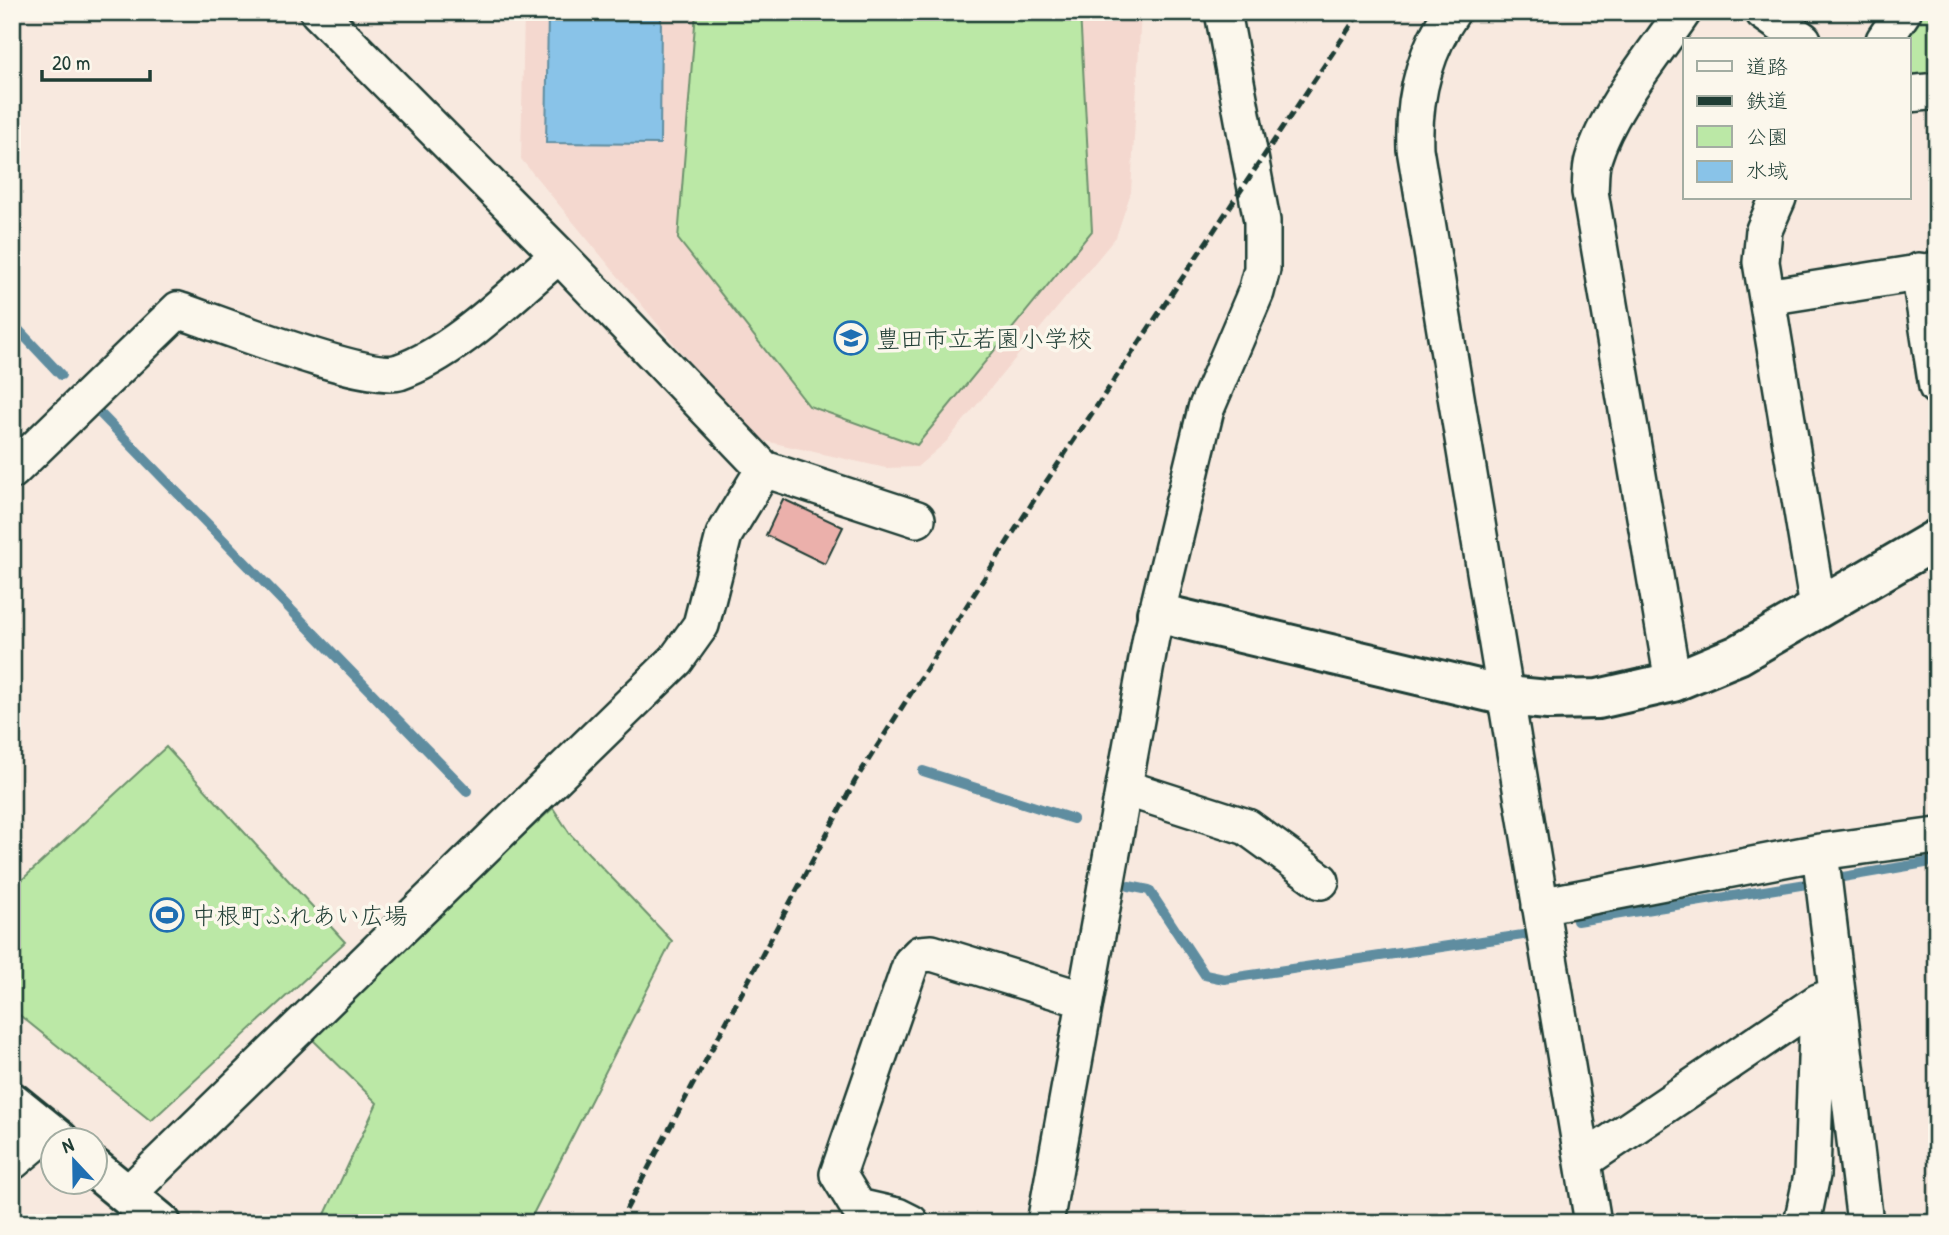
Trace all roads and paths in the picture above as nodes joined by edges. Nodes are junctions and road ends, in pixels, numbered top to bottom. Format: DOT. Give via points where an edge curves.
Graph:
graph roads {
  1 [pos="318,12"];
  2 [pos="1223,12"];
  3 [pos="1452,12"];
  4 [pos="1683,12"];
  5 [pos="1763,12"];
  6 [pos="1903,12"];
  7 [pos="1800,38"];
  8 [pos="1885,38"];
  9 [pos="1937,91"];
  10 [pos="1910,94"];
  11 [pos="1777,200"];
  12 [pos="558,254"];
  13 [pos="1928,270"];
  14 [pos="1767,297"];
  15 [pos="1937,387"];
  16 [pos="764,469"];
  17 [pos="12,471"];
  18 [pos="916,520"];
  19 [pos="1937,539"];
  20 [pos="1818,608"];
  21 [pos="1157,613"];
  22 [pos="1673,682"];
  23 [pos="1507,696"];
  24 [pos="1125,788"];
  25 [pos="1937,836"];
  26 [pos="1820,852"];
  27 [pos="1321,881"];
  28 [pos="1540,906"];
  29 [pos="1828,998"];
  30 [pos="1084,1000"];
  31 [pos="12,1102"];
  32 [pos="42,1126"];
  33 [pos="38,1146"];
  34 [pos="1583,1161"];
  35 [pos="12,1162"];
  36 [pos="108,1179"];
  37 [pos="128,1194"];
  38 [pos="161,1223"];
  39 [pos="911,1223"];
  40 [pos="1045,1223"];
  41 [pos="1593,1223"];
  42 [pos="1802,1223"];
  43 [pos="1865,1223"];
  1 -- 12 [label="street"];
  2 -- 21 [label="street" via="1262,221 1262,270 1206,409"];
  3 -- 23 [label="street" via="1422,74 1414,117 1415,149"];
  4 -- 22 [label="street" via="1601,137 1592,162 1590,192"];
  5 -- 7 [label="street"];
  6 -- 8 [label="street"];
  9 -- 10 [label="street"];
  11 -- 14 [label="street" via="1763,241"];
  12 -- 16 [label="street"];
  12 -- 17 [label="street" via="441,352 396,373 341,365 178,310"];
  13 -- 14 [label="street"];
  13 -- 15 [label="street"];
  14 -- 20 [label="street"];
  16 -- 18 [label="street"];
  16 -- 37 [label="street" via="724,535 701,625 676,660"];
  19 -- 20 [label="street"];
  20 -- 22 [label="street" via="1738,655"];
  21 -- 23 [label="street"];
  21 -- 24 [label="street"];
  22 -- 23 [label="street" via="1598,699"];
  23 -- 28 [label="street"];
  24 -- 27 [label="street" via="1247,827"];
  24 -- 30 [label="street"];
  25 -- 26 [label="street"];
  26 -- 28 [label="street"];
  26 -- 29 [label="street"];
  28 -- 34 [label="street"];
  29 -- 34 [label="street"];
  29 -- 42 [label="street" via="1812,1175"];
  29 -- 43 [label="street"];
  30 -- 39 [label="street" via="932,953 920,954 911,963 838,1174 858,1207"];
  30 -- 40 [label="street"];
  31 -- 32 [label="street"];
  33 -- 35 [label="street"];
  34 -- 41 [label="street"];
  36 -- 37 [label="street"];
  37 -- 38 [label="street"];
}
